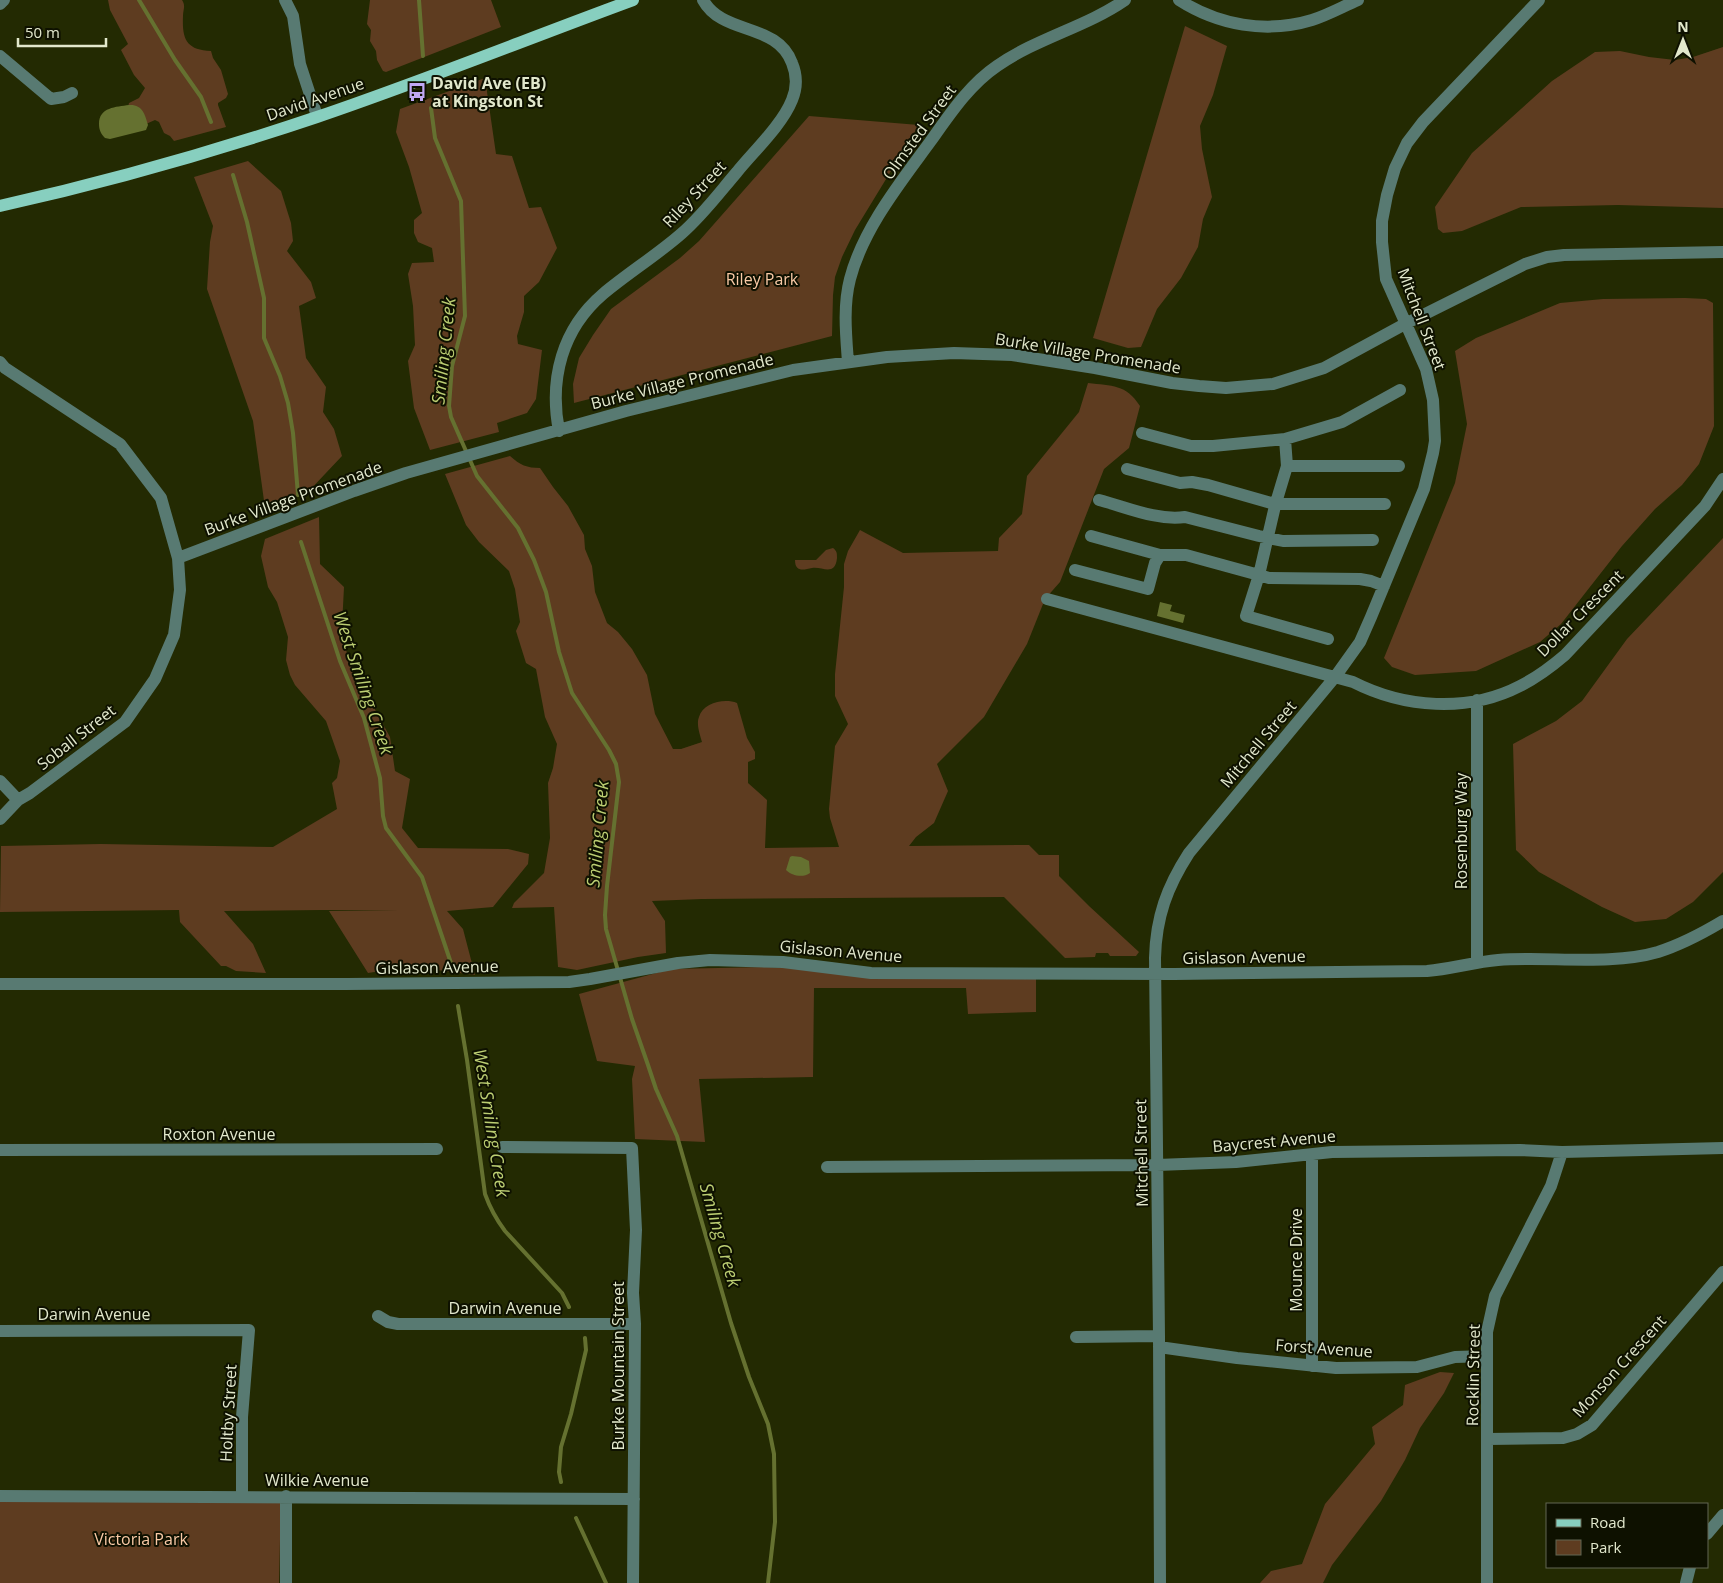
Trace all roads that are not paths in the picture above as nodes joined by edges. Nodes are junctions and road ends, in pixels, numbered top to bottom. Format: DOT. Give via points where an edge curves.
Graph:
graph roads {
  1 [pos="4,0"];
  2 [pos="285,0"];
  3 [pos="633,0"];
  4 [pos="703,0"];
  5 [pos="1126,0"];
  6 [pos="1178,0"];
  7 [pos="1358,0"];
  8 [pos="1539,0"];
  9 [pos="0,4"];
  10 [pos="0,56"];
  11 [pos="72,93"];
  12 [pos="317,116"];
  13 [pos="0,206"];
  14 [pos="1723,252"];
  15 [pos="1405,324"];
  16 [pos="0,362"];
  17 [pos="848,362"];
  18 [pos="1400,390"];
  19 [pos="559,431"];
  20 [pos="1142,433"];
  21 [pos="1286,439"];
  22 [pos="1287,466"];
  23 [pos="1399,466"];
  24 [pos="1127,469"];
  25 [pos="1723,479"];
  26 [pos="1099,500"];
  27 [pos="1275,504"];
  28 [pos="1385,504"];
  29 [pos="1091,536"];
  30 [pos="1267,538"];
  31 [pos="1373,540"];
  32 [pos="1160,555"];
  33 [pos="178,558"];
  34 [pos="1076,570"];
  35 [pos="1259,575"];
  36 [pos="1384,586"];
  37 [pos="1047,599"];
  38 [pos="1328,639"];
  39 [pos="1335,677"];
  40 [pos="1477,700"];
  41 [pos="0,781"];
  42 [pos="18,800"];
  43 [pos="0,819"];
  44 [pos="1723,921"];
  45 [pos="1477,963"];
  46 [pos="1155,973"];
  47 [pos="0,984"];
  48 [pos="502,1147"];
  49 [pos="1723,1148"];
  50 [pos="438,1149"];
  51 [pos="0,1150"];
  52 [pos="1562,1152"];
  53 [pos="1312,1155"];
  54 [pos="1157,1165"];
  55 [pos="827,1167"];
  56 [pos="1723,1272"];
  57 [pos="378,1316"];
  58 [pos="635,1324"];
  59 [pos="249,1330"];
  60 [pos="0,1331"];
  61 [pos="1076,1337"];
  62 [pos="1159,1342"];
  63 [pos="1486,1356"];
  64 [pos="1312,1366"];
  65 [pos="1488,1439"];
  66 [pos="0,1496"];
  67 [pos="242,1496"];
  68 [pos="286,1496"];
  69 [pos="634,1499"];
  70 [pos="1723,1516"];
  71 [pos="1708,1533"];
  72 [pos="1690,1568"];
  73 [pos="286,1583"];
  74 [pos="633,1583"];
  75 [pos="1160,1583"];
  76 [pos="1487,1583"];
  77 [pos="1686,1583"];
  1 -- 9 [label="street"];
  2 -- 12 [label="street" via="293,16 300,64"];
  3 -- 12 [label="main road, David Avenue"];
  4 -- 19 [label="street, Riley Street" via="722,20 764,34 782,46 792,61 795,73 793,99 772,131 693,223 602,295 578,324 565,346 557,378 555,395"];
  5 -- 17 [label="street, Olmsted Street" via="1013,55 978,81 963,97 918,158 863,244 848,291"];
  6 -- 7 [label="street" via="1221,20 1264,27 1308,21"];
  8 -- 15 [label="street, Mitchell Street" via="1422,122 1395,168 1386,196 1382,242 1386,279"];
  10 -- 11 [label="street" via="51,99"];
  12 -- 13 [label="main road, David Avenue" via="189,157"];
  14 -- 15 [label="street, Burke Village Promenade" via="1547,257 1525,264"];
  15 -- 17 [label="street, Burke Village Promenade" via="1324,368 1273,384 1226,388 1172,383 1012,355 954,353"];
  15 -- 36 [label="street, Mitchell Street" via="1430,383 1435,440 1424,489"];
  16 -- 33 [label="street, Soball Street" via="120,444 161,498"];
  17 -- 19 [label="street, Burke Village Promenade" via="792,370"];
  18 -- 21 [label="street" via="1342,422"];
  19 -- 33 [label="street, Burke Village Promenade" via="367,486"];
  20 -- 21 [label="street" via="1191,446"];
  21 -- 22 [label="street"];
  22 -- 23 [label="street"];
  22 -- 27 [label="street"];
  24 -- 27 [label="street"];
  25 -- 40 [label="street, Dollar Crescent" via="1705,506 1565,655 1519,686"];
  26 -- 30 [label="street"];
  27 -- 28 [label="street"];
  27 -- 30 [label="street"];
  29 -- 32 [label="street"];
  30 -- 31 [label="street" via="1283,541"];
  30 -- 35 [label="street"];
  32 -- 34 [label="street" via="1148,589"];
  32 -- 35 [label="street" via="1186,555"];
  33 -- 42 [label="street, Soball Street" via="180,590 174,635 155,679 125,722"];
  35 -- 36 [label="street" via="1269,578 1360,579"];
  35 -- 38 [label="street" via="1246,616"];
  36 -- 39 [label="street, Mitchell Street" via="1360,642"];
  37 -- 39 [label="street, Dollar Crescent"];
  39 -- 40 [label="street, Dollar Crescent" via="1409,701 1440,704"];
  39 -- 46 [label="street, Mitchell Street" via="1189,853 1163,905 1157,930"];
  40 -- 45 [label="street, Rosenburg Way"];
  41 -- 42 [label="street"];
  42 -- 43 [label="street, Soball Street"];
  44 -- 45 [label="street, Gislason Avenue" via="1678,944 1638,956"];
  45 -- 46 [label="street, Gislason Avenue" via="1420,971"];
  46 -- 47 [label="street, Gislason Avenue" via="871,974 783,962 710,960 642,968 569,982"];
  46 -- 54 [label="street, Mitchell Street"];
  48 -- 58 [label="street, Burke Mountain Street" via="632,1148 636,1230"];
  49 -- 52 [label="street, Baycrest Avenue"];
  50 -- 51 [label="street, Roxton Avenue"];
  52 -- 53 [label="street, Baycrest Avenue" via="1405,1150"];
  52 -- 63 [label="street, Rocklin Street" via="1550,1186 1495,1296 1487,1332"];
  53 -- 54 [label="street, Baycrest Avenue"];
  53 -- 64 [label="street, Mounce Drive"];
  54 -- 55 [label="street, Baycrest Avenue"];
  54 -- 62 [label="street, Mitchell Street"];
  56 -- 65 [label="street, Monson Crescent" via="1592,1425 1563,1438"];
  57 -- 58 [label="street, Darwin Avenue" via="398,1324"];
  58 -- 69 [label="street, Burke Mountain Street"];
  59 -- 60 [label="street, Darwin Avenue"];
  59 -- 67 [label="street, Holtby Street" via="242,1417"];
  61 -- 62 [label="street, Forst Avenue"];
  62 -- 64 [label="street, Forst Avenue" via="1237,1358"];
  62 -- 75 [label="street, Mitchell Street"];
  63 -- 64 [label="street, Forst Avenue" via="1455,1357 1417,1367"];
  63 -- 65 [label="street, Rocklin Street"];
  65 -- 76 [label="street, Rocklin Street"];
  66 -- 67 [label="street, Wilkie Avenue"];
  67 -- 68 [label="street, Wilkie Avenue"];
  68 -- 69 [label="street, Wilkie Avenue"];
  68 -- 73 [label="street"];
  69 -- 74 [label="street, Burke Mountain Street"];
  70 -- 71 [label="street"];
  72 -- 77 [label="street"];
}
